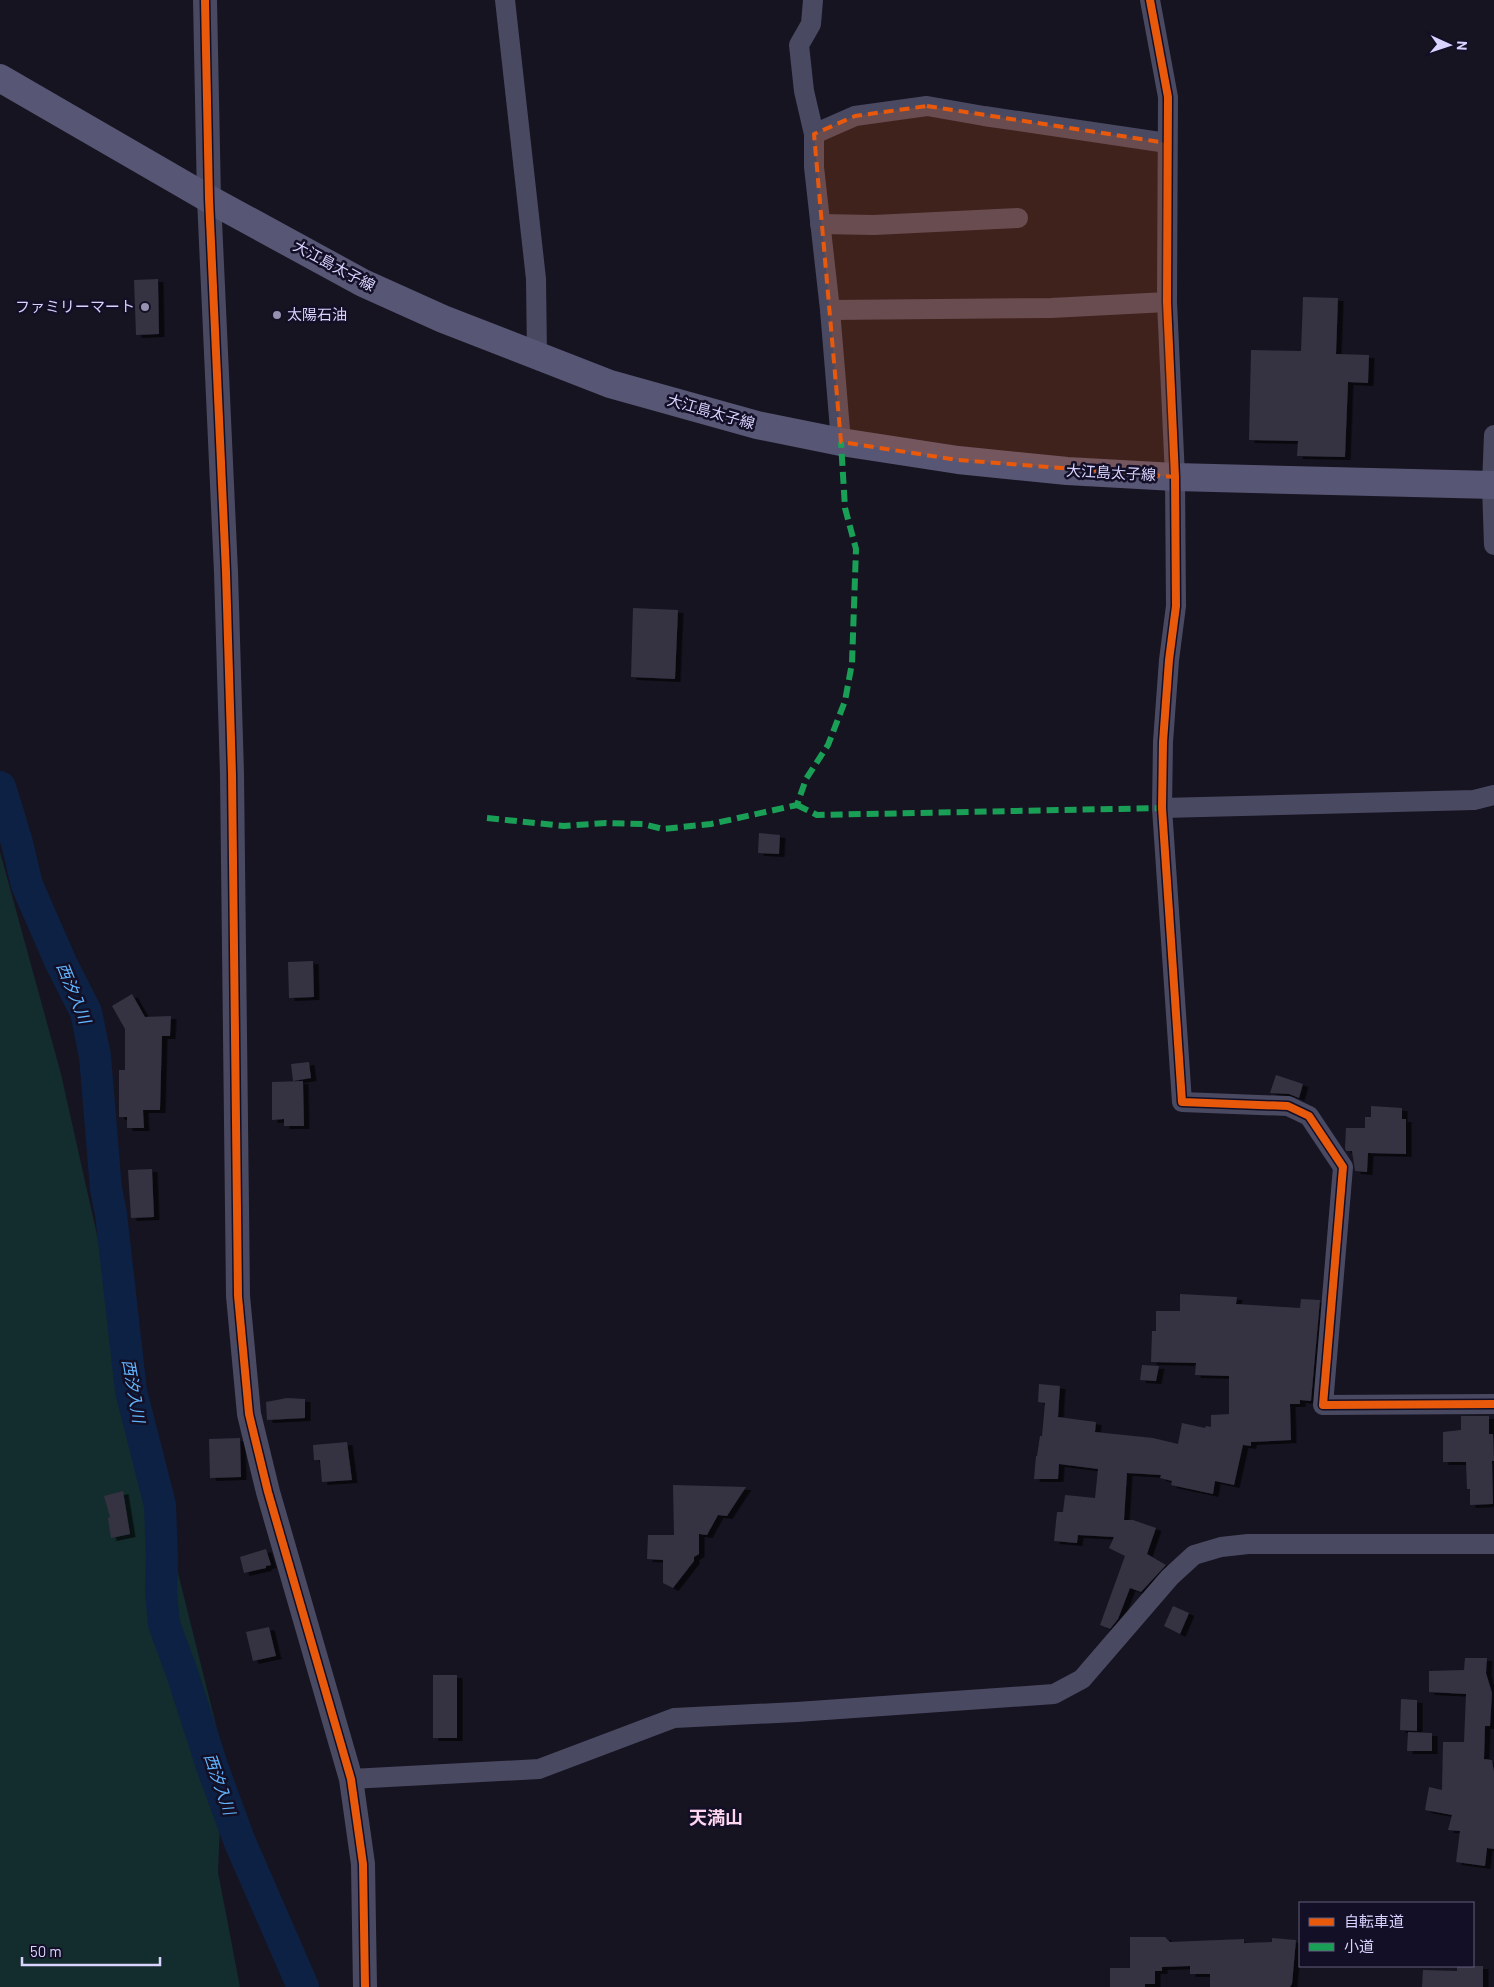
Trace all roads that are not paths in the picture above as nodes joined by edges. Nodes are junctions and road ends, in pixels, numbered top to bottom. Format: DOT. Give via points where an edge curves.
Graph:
graph roads {
  1 [pos="205,0"];
  2 [pos="505,0"];
  3 [pos="813,0"];
  4 [pos="1150,0"];
  5 [pos="0,78"];
  6 [pos="814,134"];
  7 [pos="1168,142"];
  8 [pos="209,199"];
  9 [pos="1018,218"];
  10 [pos="820,224"];
  11 [pos="1167,302"];
  12 [pos="830,310"];
  13 [pos="537,356"];
  14 [pos="1494,435"];
  15 [pos="841,442"];
  16 [pos="1175,477"];
  17 [pos="1493,485"];
  18 [pos="1494,545"];
  19 [pos="1494,795"];
  20 [pos="1162,808"];
  21 [pos="1494,1404"];
  22 [pos="1494,1544"];
  23 [pos="351,1779"];
  24 [pos="365,1987"];
  1 -- 8 [label="street"];
  2 -- 13 [label="street" via="536,278"];
  3 -- 6 [label="street" via="811,24 799,45 804,91"];
  4 -- 7 [label="street" via="1168,97"];
  5 -- 8 [label="main road, 大江島太子線"];
  6 -- 7 [label="street" via="855,116 927,106"];
  6 -- 10 [label="street"];
  7 -- 11 [label="street"];
  8 -- 13 [label="main road, 大江島太子線" via="364,283 442,319"];
  8 -- 23 [label="street" via="232,764 238,1296 249,1414 268,1492"];
  9 -- 10 [label="street" via="874,225"];
  10 -- 12 [label="street"];
  11 -- 12 [label="street" via="976,310"];
  11 -- 16 [label="street"];
  12 -- 15 [label="street"];
  13 -- 15 [label="main road, 大江島太子線" via="610,384 757,425"];
  14 -- 17 [label="street"];
  15 -- 16 [label="main road, 大江島太子線" via="958,460"];
  16 -- 17 [label="main road, 大江島太子線"];
  16 -- 20 [label="street" via="1176,606 1163,742"];
  17 -- 18 [label="street"];
  19 -- 20 [label="street" via="1474,800"];
  20 -- 21 [label="street" via="1182,1102 1288,1106 1309,1116 1343,1167 1323,1405"];
  22 -- 23 [label="street" via="1248,1544 1194,1555 1170,1577 1082,1679 1054,1694 674,1718 539,1769"];
  23 -- 24 [label="street" via="363,1864"];
}
